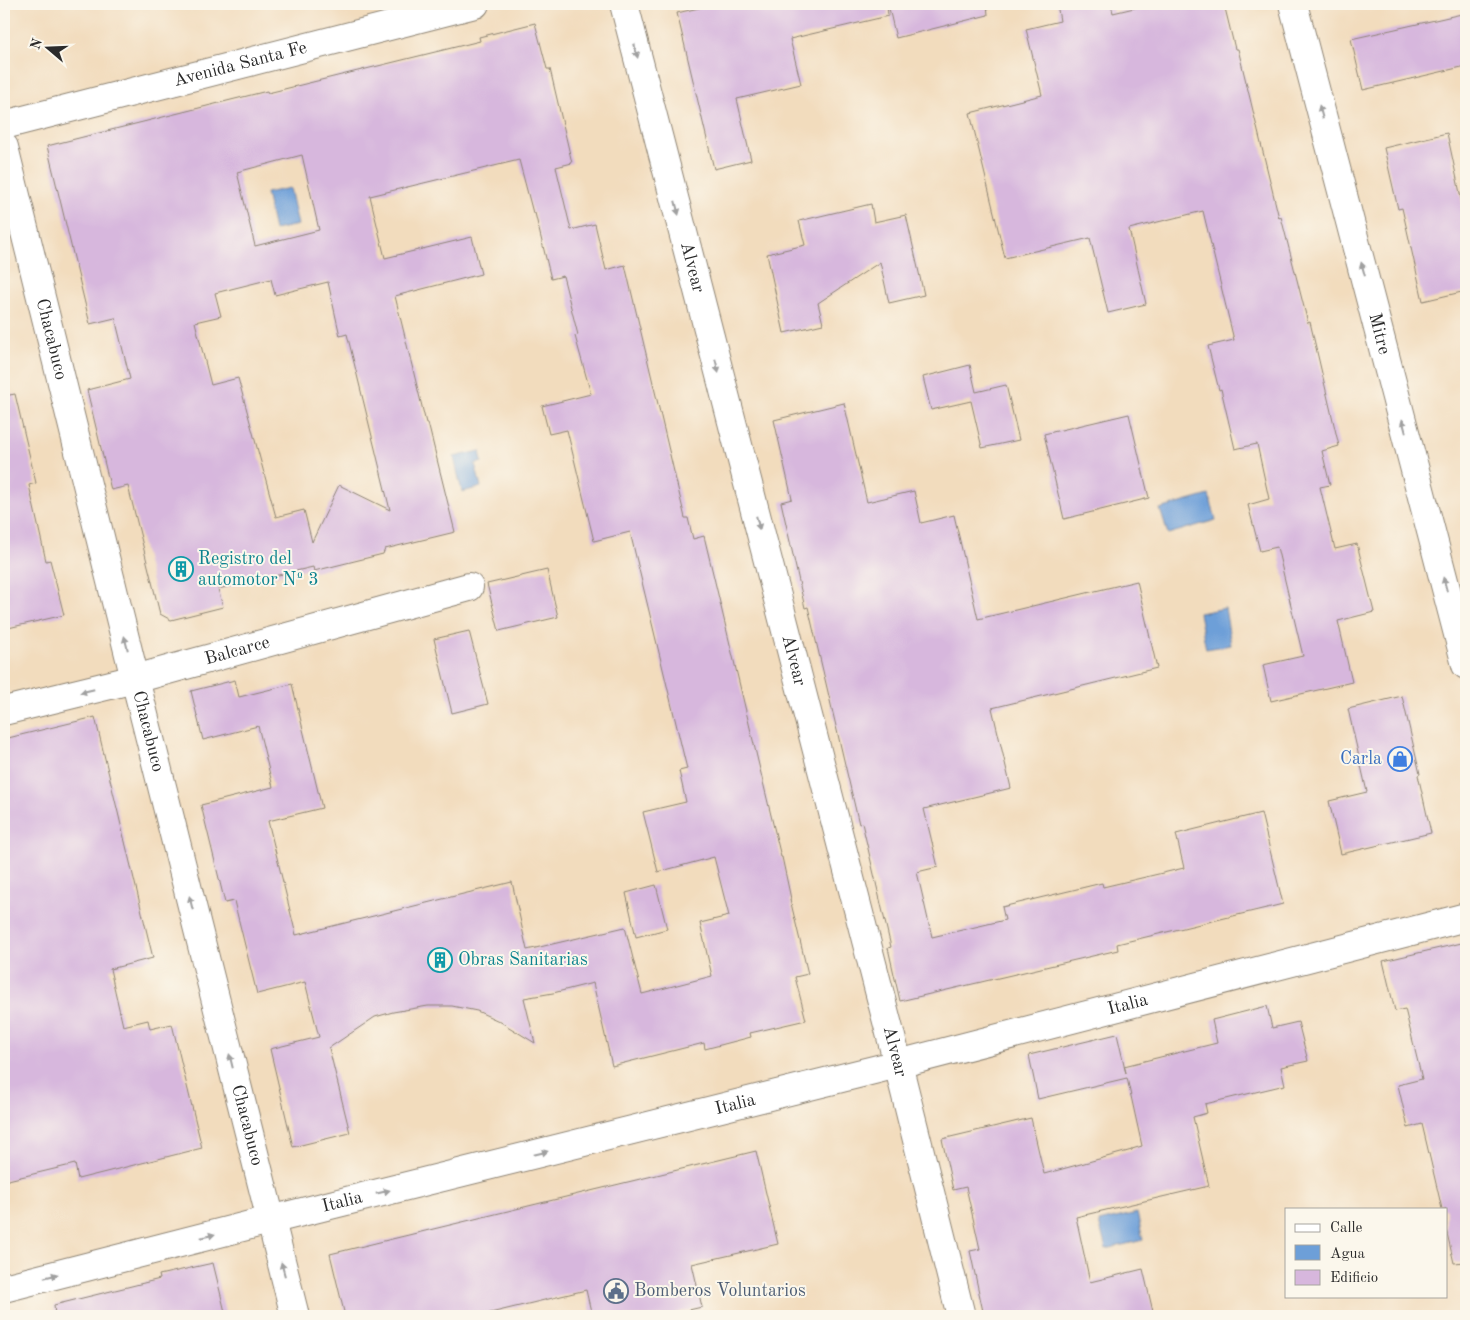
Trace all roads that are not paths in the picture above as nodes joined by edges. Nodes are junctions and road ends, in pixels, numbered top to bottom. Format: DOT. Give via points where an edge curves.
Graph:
graph roads {
  1 [pos="476,4"];
  2 [pos="624,4"];
  3 [pos="1293,4"];
  4 [pos="4,125"];
  5 [pos="4,147"];
  6 [pos="469,587"];
  7 [pos="1466,665"];
  8 [pos="135,679"];
  9 [pos="4,711"];
  10 [pos="1466,917"];
  11 [pos="898,1064"];
  12 [pos="270,1220"];
  13 [pos="4,1288"];
  14 [pos="295,1316"];
  15 [pos="961,1316"];
  1 -- 4 [label="street, Avenida Santa Fe"];
  2 -- 11 [label="street, Alvear, one-way"];
  7 -- 3 [label="street, Mitre, one-way"];
  8 -- 5 [label="street, Chacabuco, one-way"];
  6 -- 8 [label="street, Balcarce"];
  8 -- 9 [label="street, Balcarce, one-way"];
  12 -- 8 [label="street, Chacabuco, one-way"];
  10 -- 11 [label="street, Italia"];
  12 -- 11 [label="street, Italia, one-way"];
  11 -- 15 [label="street, Alvear"];
  13 -- 12 [label="street, Italia, one-way"];
  14 -- 12 [label="street, Chacabuco, one-way"];
}
